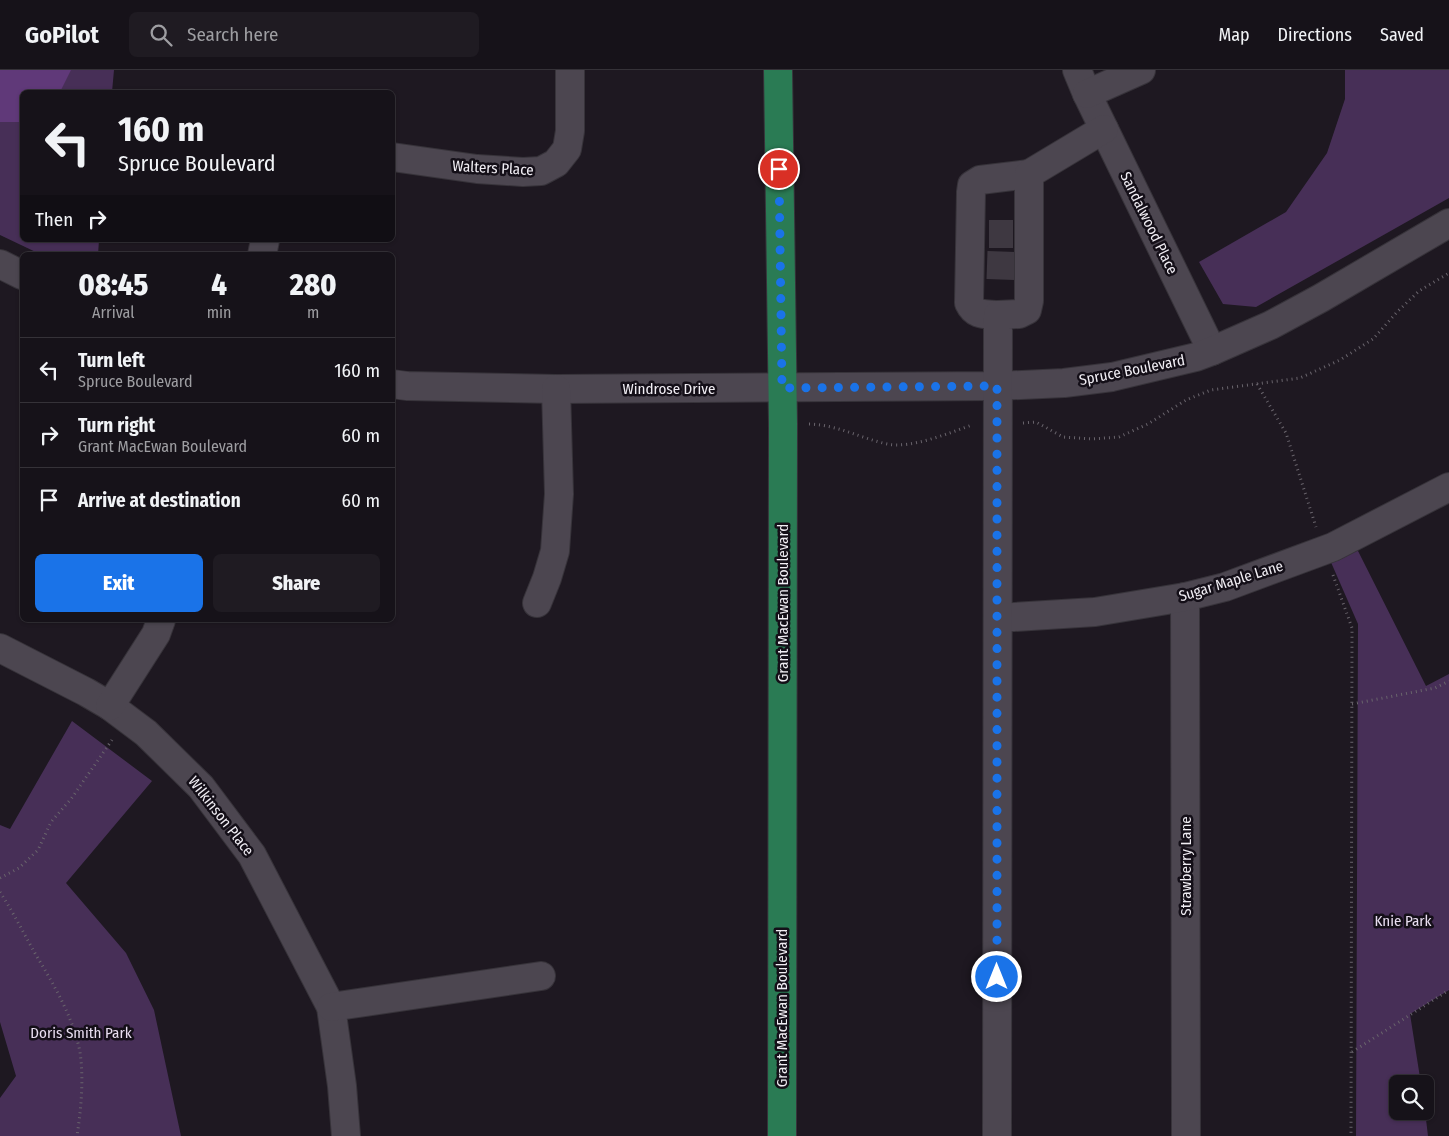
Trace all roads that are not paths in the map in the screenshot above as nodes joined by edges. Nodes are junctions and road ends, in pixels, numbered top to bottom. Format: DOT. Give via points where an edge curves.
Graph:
graph roads {
  1 [pos="570,70"];
  2 [pos="778,70"];
  3 [pos="1140,70"];
  4 [pos="1082,82"];
  5 [pos="1104,128"];
  6 [pos="395,157"];
  7 [pos="1029,174"];
  8 [pos="1449,223"];
  9 [pos="1000,234"];
  10 [pos="0,264"];
  11 [pos="20,274"];
  12 [pos="998,315"];
  13 [pos="1212,351"];
  14 [pos="395,384"];
  15 [pos="997,386"];
  16 [pos="782,388"];
  17 [pos="556,389"];
  18 [pos="1449,487"];
  19 [pos="1185,597"];
  20 [pos="537,603"];
  21 [pos="998,618"];
  22 [pos="160,622"];
  23 [pos="0,648"];
  24 [pos="119,713"];
  25 [pos="541,976"];
  26 [pos="331,1007"];
  27 [pos="346,1136"];
  28 [pos="782,1136"];
  29 [pos="997,1136"];
  30 [pos="1186,1136"];
  1 -- 6 [label="street, Walters Place" via="567,149 556,163 541,171 478,169"];
  2 -- 16 [label="main road, Grant MacEwan Boulevard"];
  3 -- 4 [label="street, Sandalwood Place"];
  4 -- 5 [label="street, Sandalwood Place"];
  5 -- 7 [label="street"];
  5 -- 13 [label="street, Sandalwood Place"];
  7 -- 9 [label="street"];
  7 -- 9 [label="street" via="980,180 972,184 971,192"];
  8 -- 13 [label="street, Spruce Boulevard" via="1321,298"];
  9 -- 12 [label="street" via="978,265 968,303 978,314"];
  9 -- 12 [label="street" via="1022,266 1029,301 1027,310 1019,314"];
  10 -- 11 [label="street"];
  12 -- 15 [label="street"];
  13 -- 15 [label="street, Spruce Boulevard" via="1112,377"];
  14 -- 17 [label="street, Windrose Drive"];
  15 -- 16 [label="street, Spruce Boulevard"];
  15 -- 21 [label="street"];
  16 -- 17 [label="street, Windrose Drive"];
  16 -- 28 [label="main road, Grant MacEwan Boulevard"];
  17 -- 20 [label="street" via="559,494 555,551"];
  18 -- 19 [label="street, Sugar Maple Lane" via="1324,551 1224,587"];
  19 -- 21 [label="street, Sugar Maple Lane" via="1095,612"];
  19 -- 30 [label="street, Strawberry Lane"];
  21 -- 29 [label="street"];
  22 -- 24 [label="street"];
  23 -- 24 [label="street, Wilkinson Place" via="86,692"];
  24 -- 26 [label="street, Wilkinson Place" via="146,733 201,787 252,855"];
  25 -- 26 [label="street"];
  26 -- 27 [label="street, Wilkinson Place"];
}
